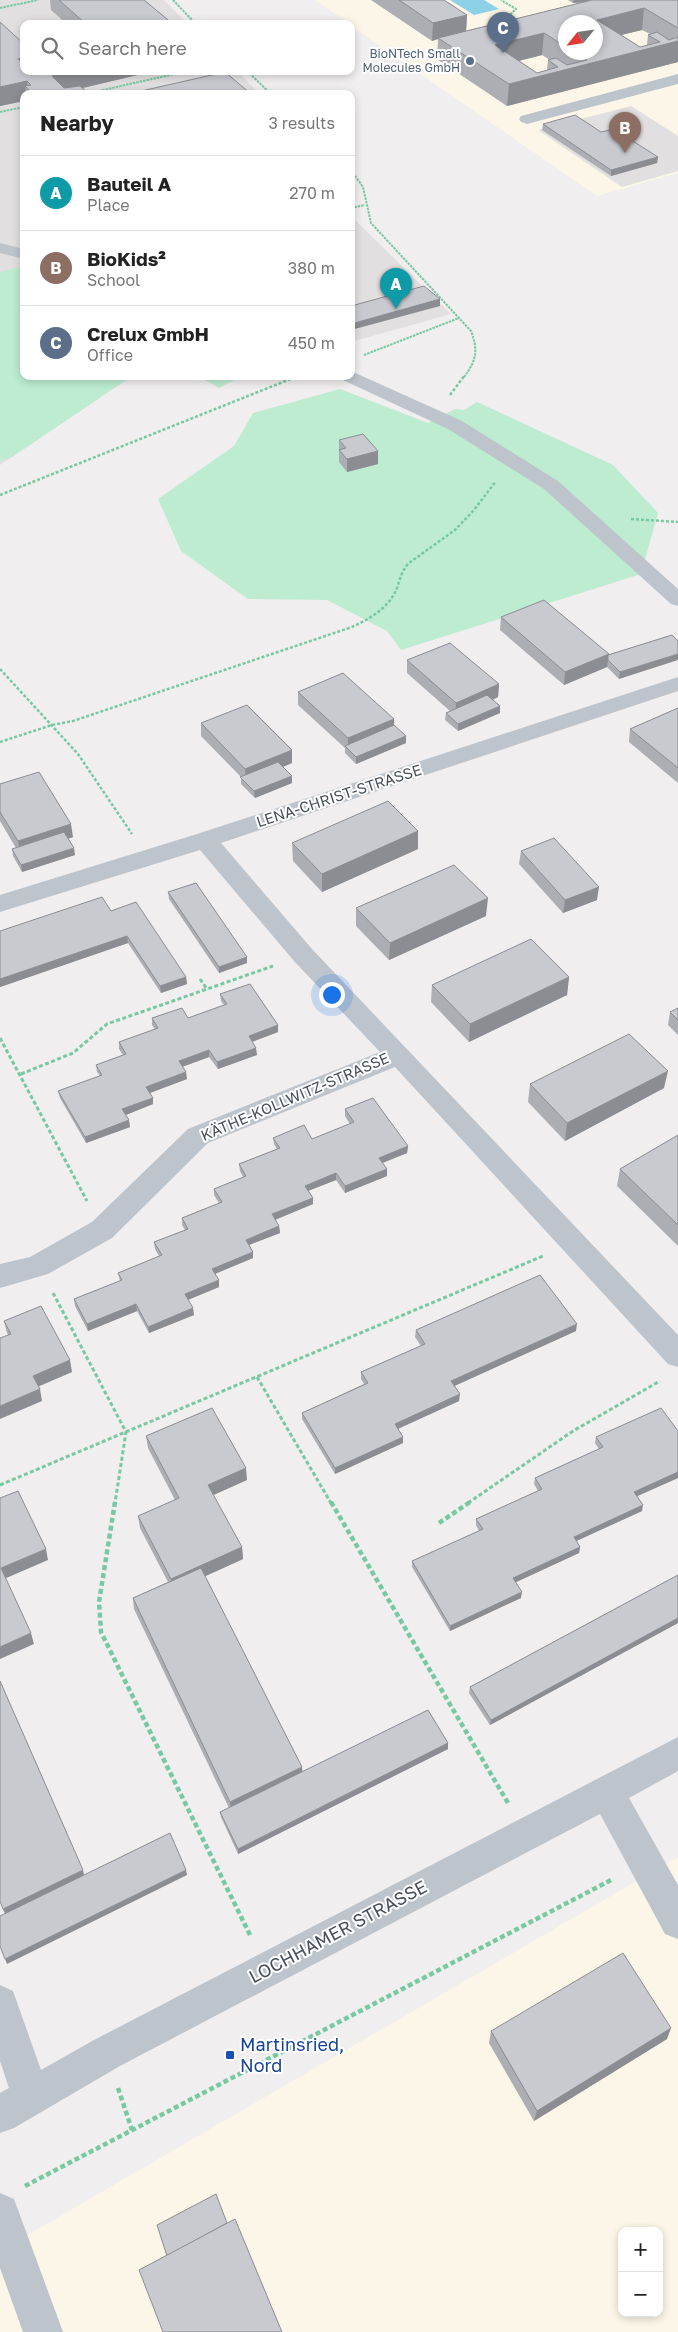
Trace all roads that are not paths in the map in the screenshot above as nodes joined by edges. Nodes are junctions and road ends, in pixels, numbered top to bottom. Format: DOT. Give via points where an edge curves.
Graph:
graph roads {
  1 [pos="678,78"];
  2 [pos="526,119"];
  3 [pos="0,248"];
  4 [pos="20,253"];
  5 [pos="355,378"];
  6 [pos="678,600"];
  7 [pos="678,684"];
  8 [pos="205,840"];
  9 [pos="0,904"];
  10 [pos="399,1055"];
  11 [pos="0,1276"];
  12 [pos="678,1355"];
  13 [pos="678,1753"];
  14 [pos="607,1792"];
  15 [pos="678,1921"];
  16 [pos="0,2004"];
  17 [pos="30,2095"];
  18 [pos="0,2114"];
  19 [pos="9,2201"];
  20 [pos="43,2332"];
  1 -- 2 [label="street"];
  3 -- 4 [label="street"];
  5 -- 6 [label="street" via="434,415 551,485"];
  7 -- 8 [label="street, LENA-CHRIST-STRASSE"];
  8 -- 9 [label="street, LENA-CHRIST-STRASSE"];
  8 -- 10 [label="street, KÄTHE-KOLLWITZ-STRASSE" via="303,956"];
  10 -- 11 [label="street, KÄTHE-KOLLWITZ-STRASSE" via="198,1136 102,1230 38,1266"];
  10 -- 12 [label="street, KÄTHE-KOLLWITZ-STRASSE"];
  13 -- 14 [label="street, LOCHHAMER STRASSE"];
  14 -- 15 [label="street"];
  14 -- 17 [label="street, LOCHHAMER STRASSE"];
  16 -- 17 [label="street"];
  17 -- 18 [label="street, LOCHHAMER STRASSE"];
  19 -- 20 [label="street"];
}
